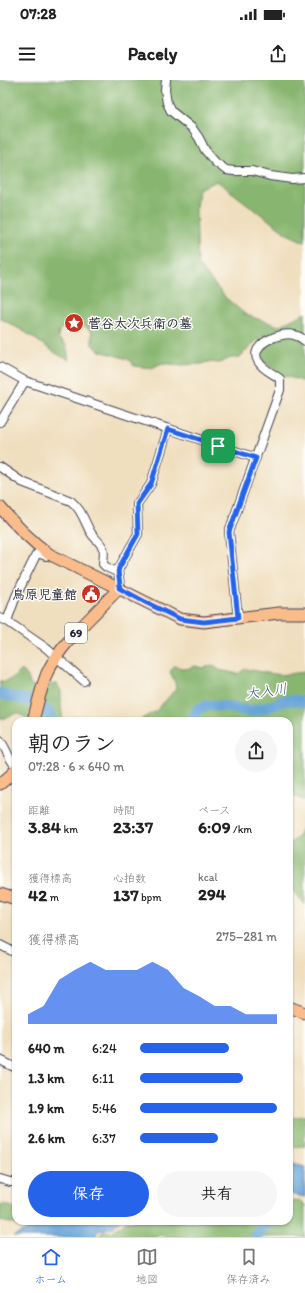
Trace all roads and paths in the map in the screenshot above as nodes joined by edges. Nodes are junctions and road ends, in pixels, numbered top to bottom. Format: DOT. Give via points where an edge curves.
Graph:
graph roads {
  1 [pos="166,80"];
  2 [pos="305,178"];
  3 [pos="305,341"];
  4 [pos="0,367"];
  5 [pos="25,381"];
  6 [pos="0,422"];
  7 [pos="168,429"];
  8 [pos="256,458"];
  9 [pos="0,467"];
  10 [pos="0,507"];
  11 [pos="49,554"];
  12 [pos="117,572"];
  13 [pos="119,588"];
  14 [pos="305,613"];
  15 [pos="238,618"];
  16 [pos="4,619"];
  17 [pos="56,658"];
  18 [pos="84,681"];
  19 [pos="34,717"];
  20 [pos="0,740"];
  21 [pos="12,764"];
  22 [pos="12,774"];
  23 [pos="0,784"];
  24 [pos="0,894"];
  25 [pos="12,898"];
  26 [pos="0,945"];
  27 [pos="12,950"];
  28 [pos="293,1008"];
  29 [pos="305,1013"];
  30 [pos="0,1060"];
  31 [pos="12,1066"];
  32 [pos="0,1179"];
  33 [pos="12,1182"];
  1 -- 2 [label="street" via="167,103 171,111 192,128 215,162 226,170 252,170 270,176"];
  3 -- 8 [label="street" via="294,334 286,334 263,343 258,349 258,361 263,368 280,379 281,384"];
  4 -- 5 [label="street"];
  5 -- 6 [label="street"];
  5 -- 7 [label="street"];
  7 -- 8 [label="street"];
  7 -- 12 [label="street" via="151,484 137,504 138,534"];
  8 -- 15 [label="street" via="229,532"];
  9 -- 12 [label="street" via="22,482 75,504 104,551 103,564"];
  10 -- 11 [label="main road" via="20,530"];
  11 -- 13 [label="main road"];
  11 -- 16 [label="street" via="36,555"];
  12 -- 13 [label="street"];
  13 -- 15 [label="main road" via="180,619 204,622"];
  13 -- 17 [label="main road, 69"];
  14 -- 15 [label="main road"];
  16 -- 17 [label="street"];
  17 -- 18 [label="street"];
  17 -- 19 [label="main road, 69" via="47,673"];
  20 -- 21 [label="street"];
  22 -- 23 [label="main road"];
  24 -- 25 [label="main road"];
  26 -- 27 [label="street"];
  28 -- 29 [label="main road"];
  30 -- 31 [label="street"];
  32 -- 33 [label="street"];
}
